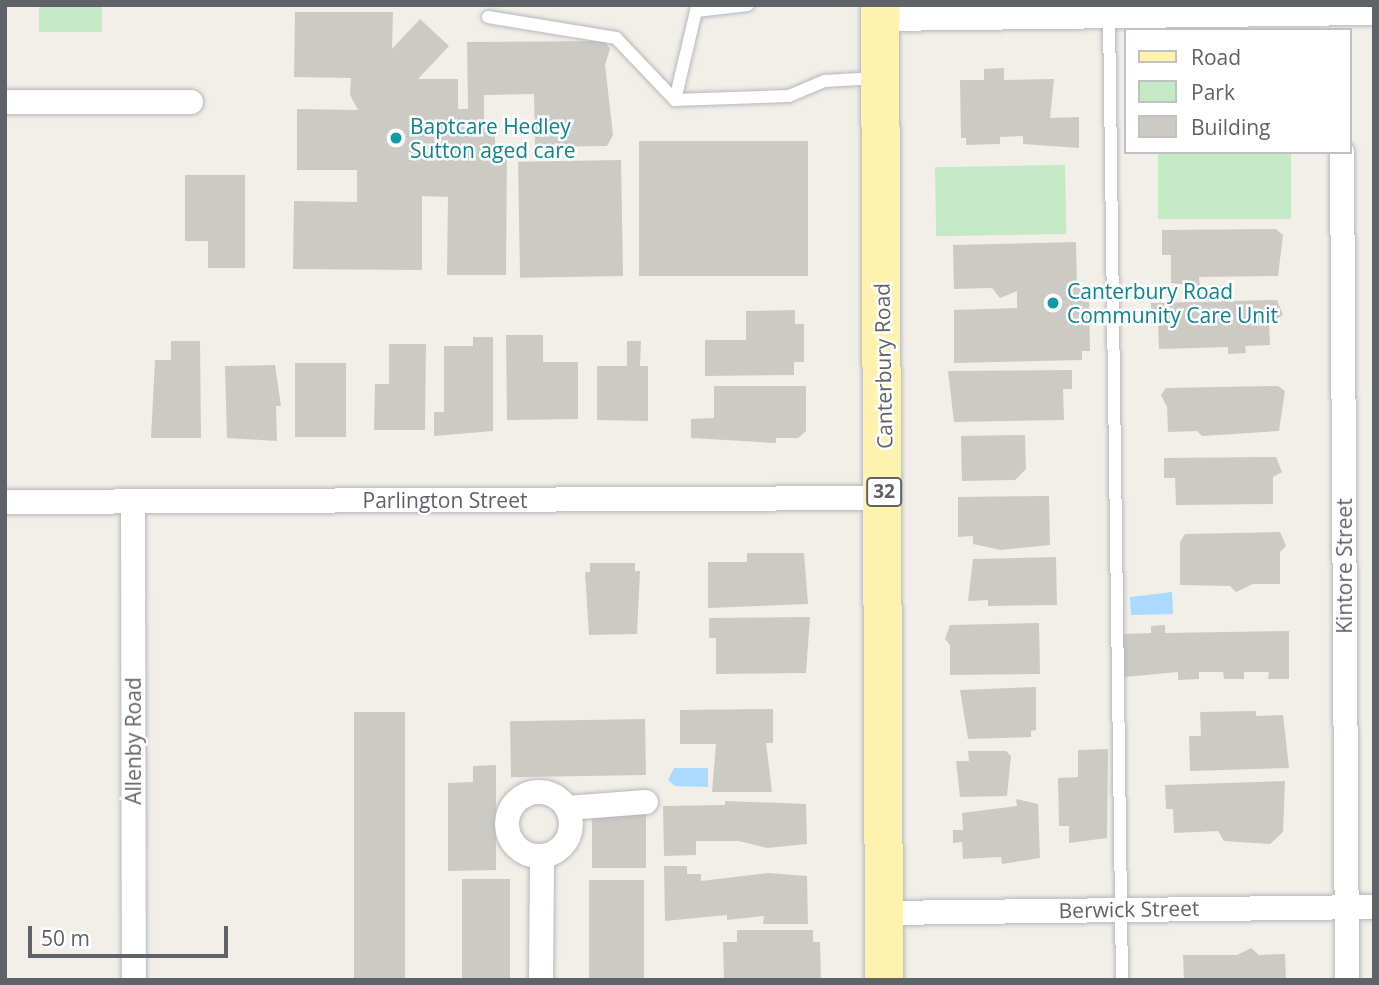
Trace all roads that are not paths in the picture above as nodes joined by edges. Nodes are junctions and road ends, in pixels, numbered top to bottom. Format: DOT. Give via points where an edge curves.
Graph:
graph roads {
  1 [pos="748,5"];
  2 [pos="1109,10"];
  3 [pos="880,12"];
  4 [pos="1374,13"];
  5 [pos="488,18"];
  6 [pos="1342,21"];
  7 [pos="880,78"];
  8 [pos="675,100"];
  9 [pos="5,102"];
  10 [pos="191,102"];
  11 [pos="1342,154"];
  12 [pos="884,498"];
  13 [pos="5,502"];
  14 [pos="133,502"];
  15 [pos="646,802"];
  16 [pos="567,808"];
  17 [pos="542,858"];
  18 [pos="1345,907"];
  19 [pos="1374,907"];
  20 [pos="1121,908"];
  21 [pos="883,913"];
  22 [pos="134,980"];
  23 [pos="541,980"];
  24 [pos="884,980"];
  25 [pos="1122,980"];
  26 [pos="1347,980"];
  1 -- 8 [label="lane" via="696,11"];
  2 -- 3 [label="street"];
  2 -- 6 [label="street"];
  2 -- 20 [label="lane"];
  3 -- 7 [label="main road, Canterbury Road / 32"];
  4 -- 6 [label="street"];
  5 -- 8 [label="lane" via="616,38"];
  7 -- 8 [label="lane" via="825,80 789,96"];
  7 -- 12 [label="main road, Canterbury Road / 32"];
  9 -- 10 [label="street"];
  11 -- 18 [label="street, Kintore Street"];
  12 -- 14 [label="street, Parlington Street"];
  12 -- 21 [label="main road, Canterbury Road / 32"];
  13 -- 14 [label="street, Parlington Street"];
  14 -- 22 [label="street, Allenby Road"];
  15 -- 16 [label="street"];
  16 -- 17 [label="street" via="568,837"];
  16 -- 17 [label="street" via="548,794 534,793 520,798 509,811 512,840 529,856"];
  17 -- 23 [label="street"];
  18 -- 19 [label="street, Berwick Street"];
  18 -- 20 [label="street, Berwick Street"];
  18 -- 26 [label="street, Kintore Street"];
  20 -- 21 [label="street, Berwick Street"];
  20 -- 25 [label="lane"];
  21 -- 24 [label="main road, Canterbury Road / 32"];
}
